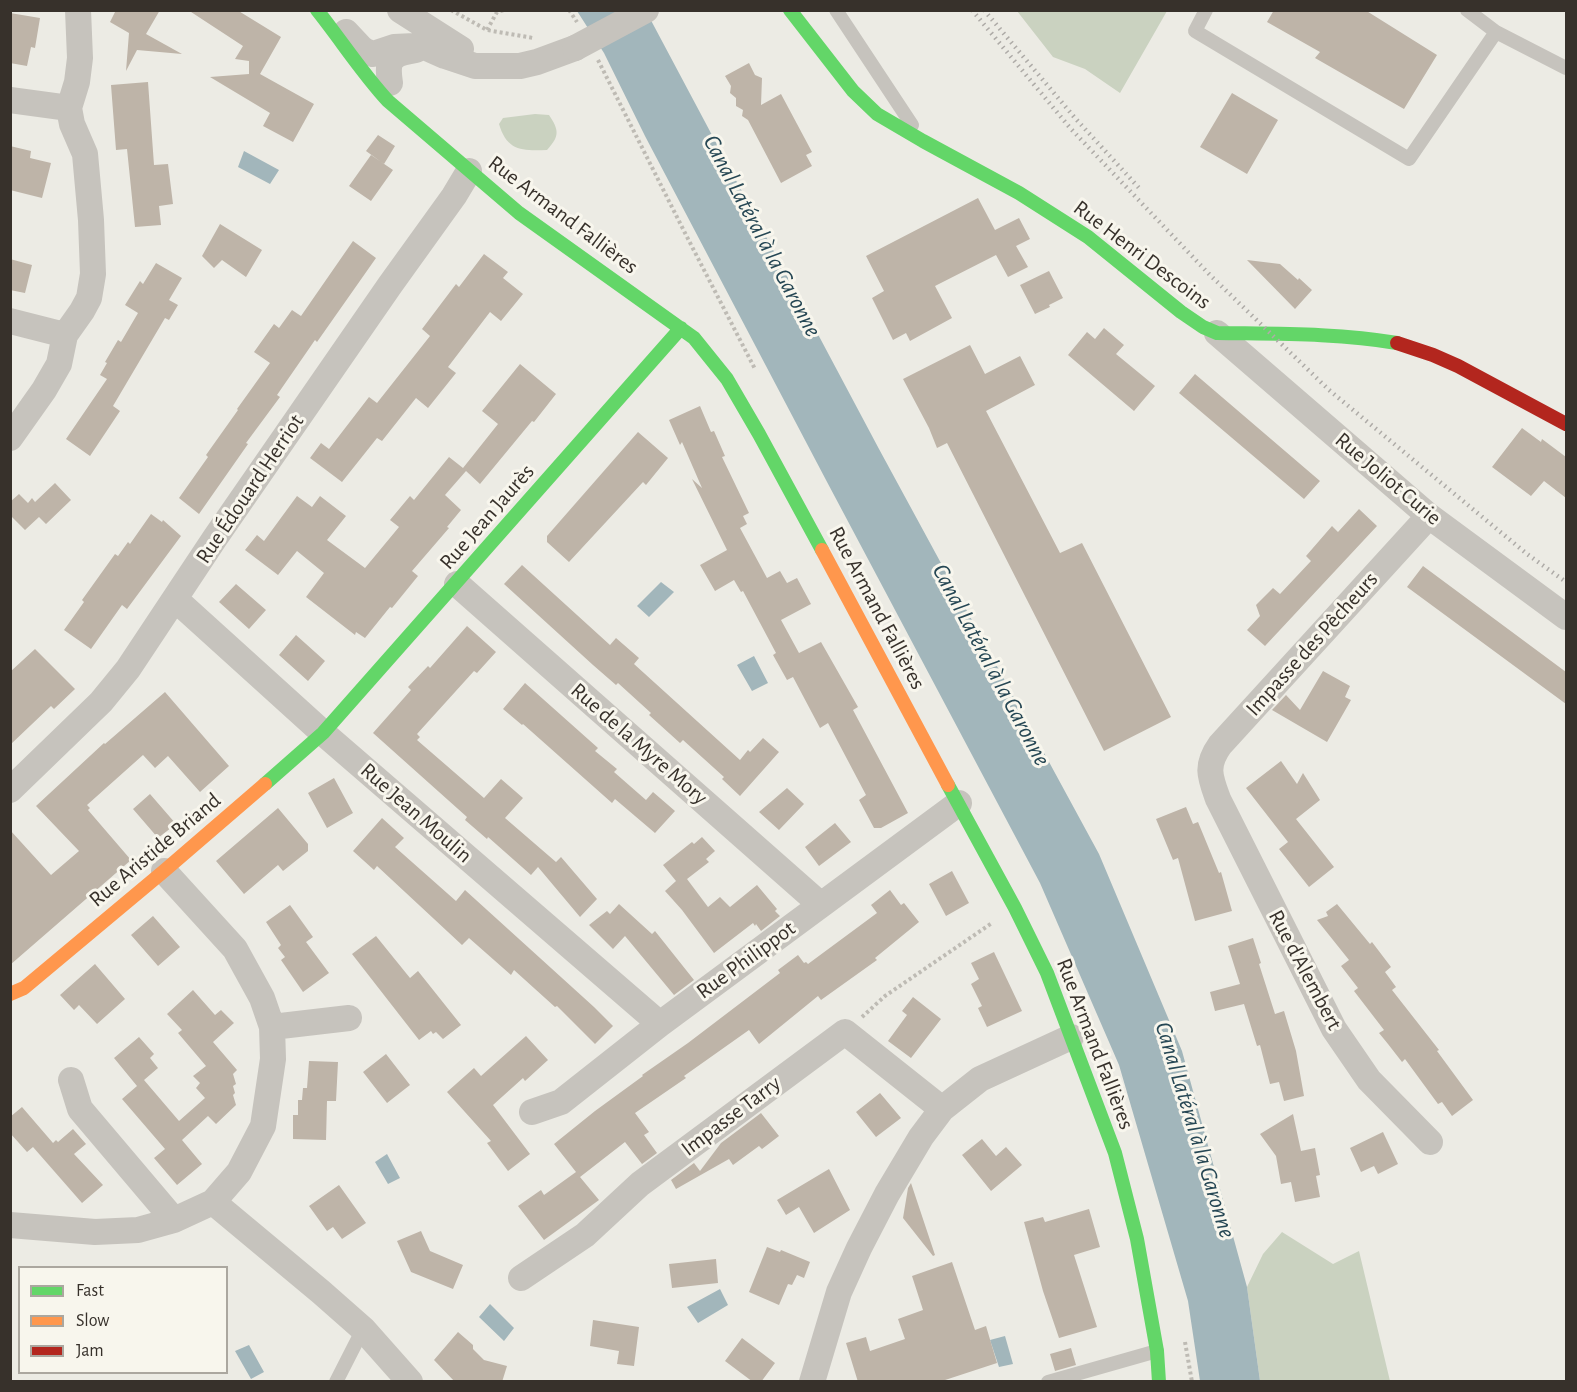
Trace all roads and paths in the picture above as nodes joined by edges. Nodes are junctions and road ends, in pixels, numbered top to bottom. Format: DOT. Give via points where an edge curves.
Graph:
graph roads {
  1 [pos="78,10"];
  2 [pos="317,10"];
  3 [pos="328,10"];
  4 [pos="341,10"];
  5 [pos="400,10"];
  6 [pos="451,10"];
  7 [pos="504,10"];
  8 [pos="646,10"];
  9 [pos="790,10"];
  10 [pos="836,10"];
  11 [pos="1206,10"];
  12 [pos="1467,10"];
  13 [pos="487,30"];
  14 [pos="1496,32"];
  15 [pos="427,48"];
  16 [pos="570,50"];
  17 [pos="373,54"];
  18 [pos="499,67"];
  19 [pos="1566,68"];
  20 [pos="390,83"];
  21 [pos="10,100"];
  22 [pos="69,108"];
  23 [pos="410,118"];
  24 [pos="923,141"];
  25 [pos="469,171"];
  26 [pos="10,321"];
  27 [pos="681,328"];
  28 [pos="1217,333"];
  29 [pos="65,335"];
  30 [pos="1566,424"];
  31 [pos="10,438"];
  32 [pos="1429,516"];
  33 [pos="457,584"];
  34 [pos="175,599"];
  35 [pos="1566,616"];
  36 [pos="323,733"];
  37 [pos="1210,778"];
  38 [pos="10,790"];
  39 [pos="959,803"];
  40 [pos="164,871"];
  41 [pos="821,905"];
  42 [pos="1015,908"];
  43 [pos="10,994"];
  44 [pos="349,1018"];
  45 [pos="660,1024"];
  46 [pos="272,1027"];
  47 [pos="845,1032"];
  48 [pos="1071,1037"];
  49 [pos="71,1080"];
  50 [pos="942,1109"];
  51 [pos="532,1112"];
  52 [pos="1430,1142"];
  53 [pos="213,1202"];
  54 [pos="174,1220"];
  55 [pos="10,1225"];
  56 [pos="521,1278"];
  57 [pos="363,1329"];
  58 [pos="1157,1351"];
  59 [pos="336,1382"];
  60 [pos="410,1382"];
  61 [pos="812,1382"];
  62 [pos="1048,1382"];
  63 [pos="1160,1382"];
  1 -- 22 [label="street" via="80,58"];
  2 -- 23 [label="street, Rue Armand Fallières" via="378,90"];
  3 -- 17 [label="street" via="356,43"];
  4 -- 17 [label="street"];
  5 -- 18 [label="street"];
  6 -- 13 [label="path"];
  7 -- 13 [label="path" via="497,12"];
  8 -- 16 [label="street, bridge"];
  9 -- 24 [label="street, Rue Henri Descoins" via="853,91 877,114"];
  10 -- 24 [label="lane"];
  11 -- 14 [label="lane" via="1195,31 1409,159"];
  12 -- 14 [label="lane"];
  13 -- 16 [label="path" via="537,38"];
  14 -- 19 [label="lane"];
  15 -- 17 [label="street" via="394,48"];
  15 -- 18 [label="street" via="475,66"];
  15 -- 20 [label="street" via="396,55 388,67"];
  16 -- 18 [label="street" via="520,66"];
  17 -- 20 [label="street"];
  20 -- 23 [label="street"];
  21 -- 22 [label="street"];
  22 -- 29 [label="street" via="85,154 93,274 89,298"];
  23 -- 25 [label="street, Rue Armand Fallières"];
  24 -- 28 [label="street, Rue Henri Descoins" via="1019,193 1088,237 1181,312"];
  25 -- 27 [label="street, Rue Armand Fallières" via="519,213"];
  25 -- 34 [label="street, Rue Édouard Herriot"];
  26 -- 29 [label="street"];
  27 -- 33 [label="street, Rue Jean Jaurès"];
  27 -- 39 [label="street, Rue Armand Fallières" via="711,357 735,392"];
  28 -- 30 [label="street, Rue Henri Descoins" via="1342,336 1402,344 1458,366"];
  28 -- 32 [label="street, Rue Joliot Curie"];
  29 -- 31 [label="street" via="58,364"];
  32 -- 35 [label="street, Rue Joliot Curie"];
  32 -- 37 [label="street, Impasse des Pêcheurs" via="1220,745 1211,759"];
  33 -- 36 [label="street, Rue Jean Jaurès"];
  33 -- 41 [label="street, Rue de la Myre Mory"];
  34 -- 36 [label="street, Rue Jean Moulin"];
  34 -- 38 [label="street, Rue Édouard Herriot" via="101,702"];
  36 -- 40 [label="street, Rue Aristide Briand"];
  36 -- 45 [label="street, Rue Jean Moulin"];
  37 -- 52 [label="street, Rue d'Alembert" via="1334,1029 1369,1080"];
  39 -- 41 [label="street, Rue Philippot"];
  39 -- 42 [label="street, Rue Armand Fallières"];
  40 -- 43 [label="street, Rue Aristide Briand" via="24,988"];
  40 -- 46 [label="street" via="235,949 262,998"];
  41 -- 45 [label="street, Rue Philippot"];
  42 -- 47 [label="path" via="885,996"];
  42 -- 48 [label="street, Rue Armand Fallières" via="1047,973"];
  44 -- 46 [label="street"];
  45 -- 51 [label="street, Rue Philippot" via="561,1102"];
  46 -- 53 [label="street" via="273,1059 263,1126 239,1172"];
  47 -- 50 [label="street"];
  47 -- 56 [label="street, Impasse Tarry" via="640,1184 585,1235"];
  48 -- 50 [label="street" via="981,1079"];
  48 -- 58 [label="street, Rue Armand Fallières" via="1125,1188"];
  49 -- 54 [label="street" via="80,1109"];
  50 -- 61 [label="street" via="921,1137 859,1248 839,1292"];
  53 -- 54 [label="street"];
  53 -- 57 [label="street"];
  54 -- 55 [label="street" via="138,1230 95,1232"];
  57 -- 59 [label="lane"];
  57 -- 60 [label="street"];
  58 -- 62 [label="lane"];
  58 -- 63 [label="street, Rue Armand Fallières"];
}
